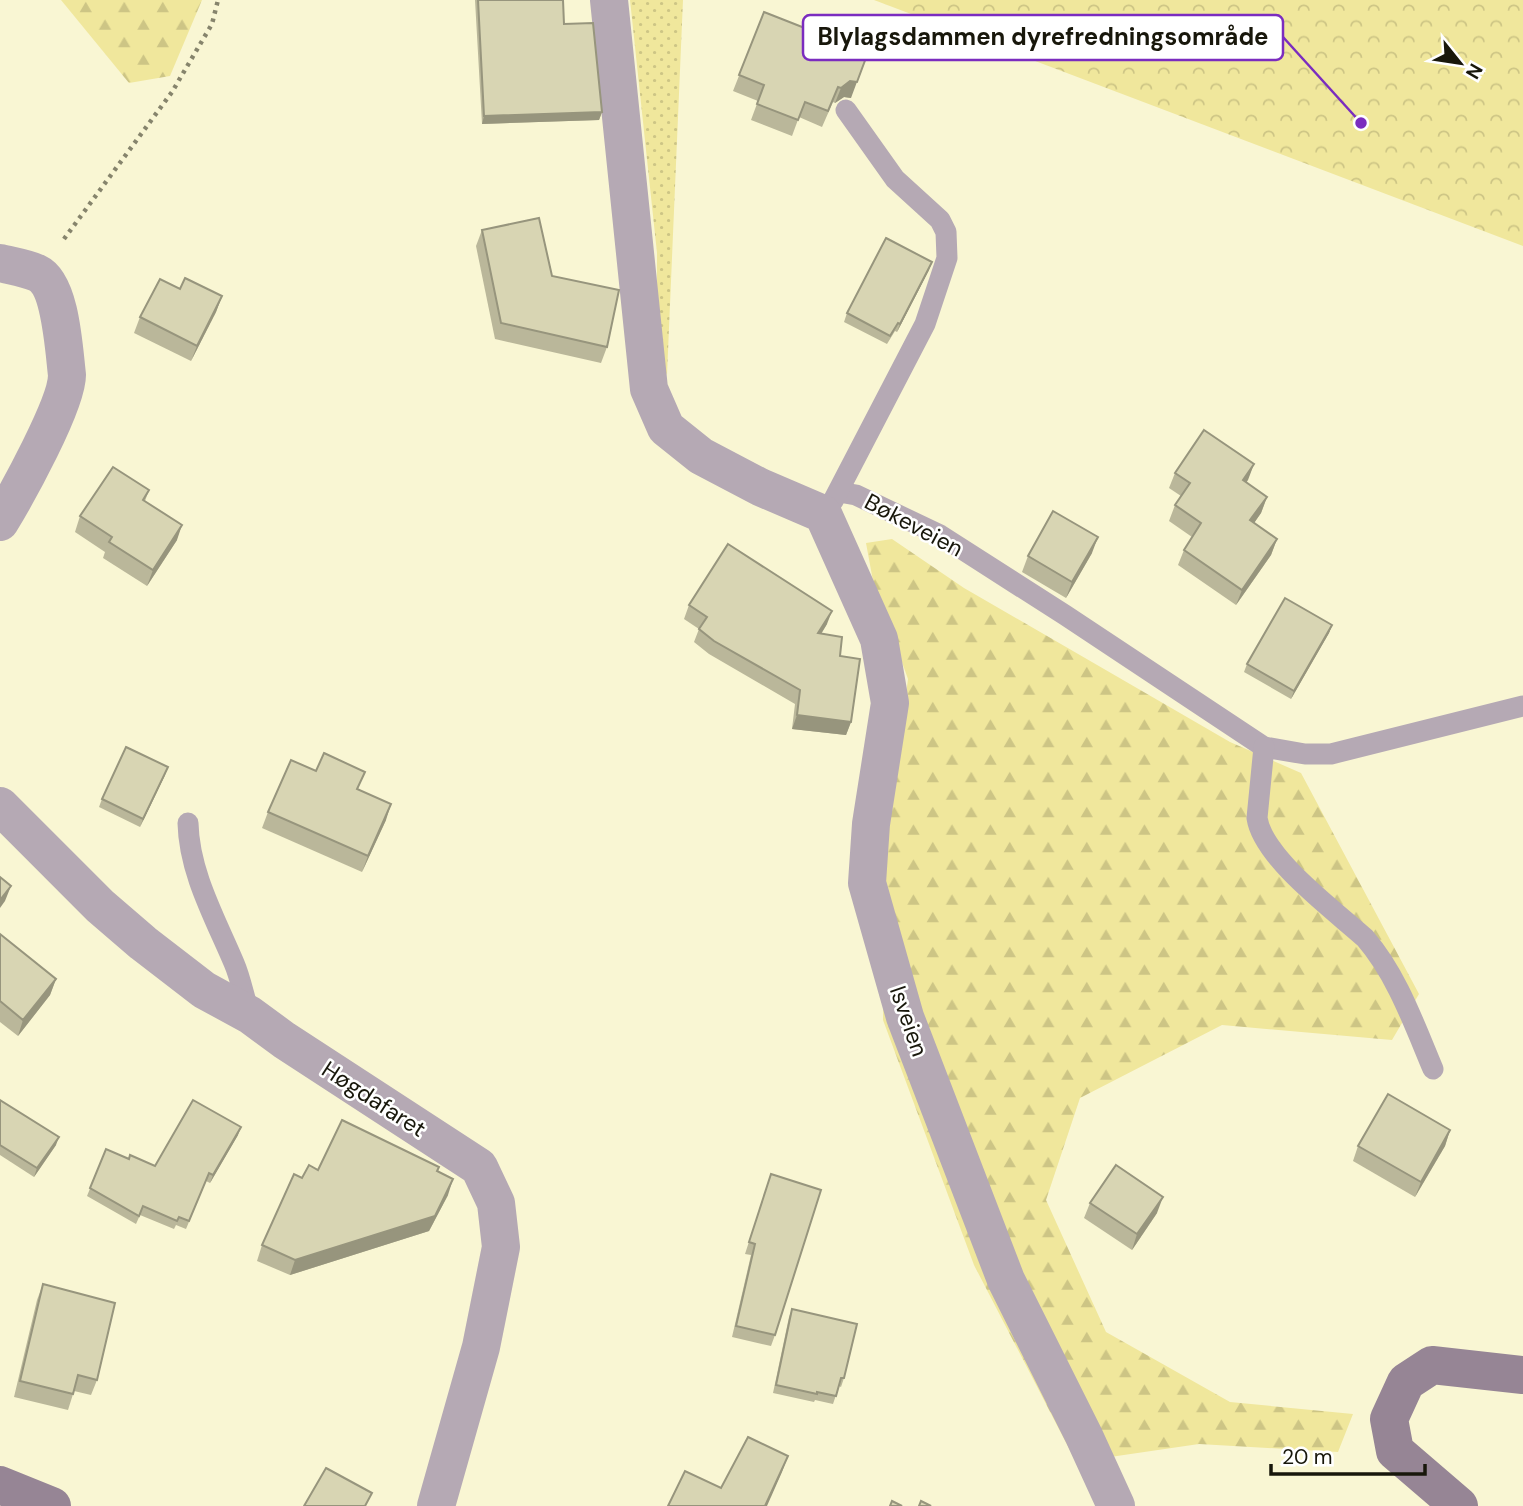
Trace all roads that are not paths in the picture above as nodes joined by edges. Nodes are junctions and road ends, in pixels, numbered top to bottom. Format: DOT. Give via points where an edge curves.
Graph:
graph roads {
  1 [pos="609,0"];
  2 [pos="846,110"];
  3 [pos="0,263"];
  4 [pos="831,503"];
  5 [pos="0,522"];
  6 [pos="1523,706"];
  7 [pos="1264,747"];
  8 [pos="0,806"];
  9 [pos="188,823"];
  10 [pos="250,1015"];
  11 [pos="1433,1069"];
  12 [pos="1523,1375"];
  13 [pos="0,1485"];
  14 [pos="52,1506"];
  15 [pos="436,1506"];
  16 [pos="1116,1506"];
  17 [pos="1459,1506"];
  1 -- 4 [label="street, Bøkeveien" via="649,388 666,428 701,456 760,487"];
  2 -- 4 [label="lane" via="895,179 940,220 946,232 947,258 925,324"];
  3 -- 5 [label="street" via="39,273 48,282 58,307 67,386"];
  4 -- 7 [label="lane, Bøkeveien" via="856,495 940,535"];
  4 -- 16 [label="street, Isveien" via="879,639 890,703 870,824 867,883 905,1017 1006,1279"];
  6 -- 7 [label="lane, Bøkeveien" via="1331,754"];
  7 -- 11 [label="lane" via="1257,818 1262,837 1276,857 1377,952"];
  8 -- 10 [label="street, Høgdafaret" via="143,943 204,990"];
  9 -- 10 [label="lane" via="196,870 236,966"];
  10 -- 15 [label="street, Høgdafaret" via="479,1167 496,1203 501,1247 481,1347"];
  12 -- 17 [label="street" via="1432,1365 1406,1382 1389,1419 1395,1451"];
  13 -- 14 [label="street"];
}
